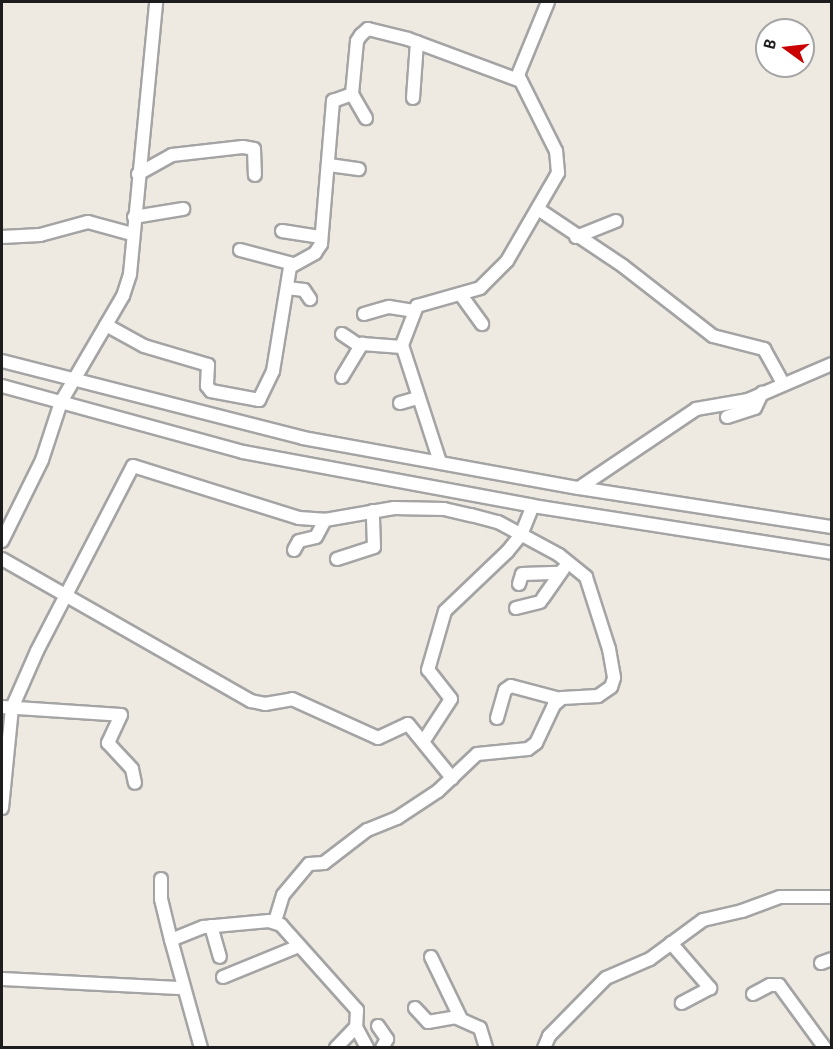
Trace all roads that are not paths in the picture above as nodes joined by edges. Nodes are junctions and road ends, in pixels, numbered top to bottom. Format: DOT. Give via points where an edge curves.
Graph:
graph roads {
  1 [pos="156,2"];
  2 [pos="548,2"];
  3 [pos="417,42"];
  4 [pos="518,80"];
  5 [pos="352,94"];
  6 [pos="413,98"];
  7 [pos="366,118"];
  8 [pos="329,165"];
  9 [pos="359,169"];
  10 [pos="138,174"];
  11 [pos="255,175"];
  12 [pos="183,208"];
  13 [pos="538,209"];
  14 [pos="134,217"];
  15 [pos="616,221"];
  16 [pos="282,231"];
  17 [pos="132,234"];
  18 [pos="2,237"];
  19 [pos="320,237"];
  20 [pos="576,237"];
  21 [pos="240,250"];
  22 [pos="293,264"];
  23 [pos="287,288"];
  24 [pos="461,295"];
  25 [pos="310,299"];
  26 [pos="414,311"];
  27 [pos="364,314"];
  28 [pos="482,324"];
  29 [pos="106,325"];
  30 [pos="342,334"];
  31 [pos="360,346"];
  32 [pos="402,347"];
  33 [pos="2,362"];
  34 [pos="831,364"];
  35 [pos="342,377"];
  36 [pos="72,381"];
  37 [pos="783,383"];
  38 [pos="2,388"];
  39 [pos="762,393"];
  40 [pos="418,398"];
  41 [pos="61,402"];
  42 [pos="400,403"];
  43 [pos="727,417"];
  44 [pos="440,462"];
  45 [pos="579,488"];
  46 [pos="533,506"];
  47 [pos="373,511"];
  48 [pos="325,520"];
  49 [pos="831,527"];
  50 [pos="521,535"];
  51 [pos="2,541"];
  52 [pos="294,550"];
  53 [pos="831,553"];
  54 [pos="2,559"];
  55 [pos="337,559"];
  56 [pos="568,562"];
  57 [pos="560,573"];
  58 [pos="519,584"];
  59 [pos="68,596"];
  60 [pos="516,608"];
  61 [pos="560,699"];
  62 [pos="7,707"];
  63 [pos="497,718"];
  64 [pos="423,742"];
  65 [pos="452,778"];
  66 [pos="135,783"];
  67 [pos="2,807"];
  68 [pos="161,879"];
  69 [pos="831,897"];
  70 [pos="275,922"];
  71 [pos="211,926"];
  72 [pos="171,940"];
  73 [pos="671,943"];
  74 [pos="299,946"];
  75 [pos="219,957"];
  76 [pos="431,957"];
  77 [pos="223,977"];
  78 [pos="2,979"];
  79 [pos="182,988"];
  80 [pos="753,994"];
  81 [pos="682,1003"];
  82 [pos="415,1008"];
  83 [pos="461,1019"];
  84 [pos="378,1026"];
  85 [pos="356,1027"];
  86 [pos="201,1047"];
  87 [pos="336,1047"];
  88 [pos="367,1047"];
  89 [pos="382,1047"];
  90 [pos="486,1047"];
  91 [pos="544,1047"];
  92 [pos="825,1047"];
  1 -- 10 [label="street"];
  2 -- 4 [label="street"];
  3 -- 4 [label="street"];
  3 -- 5 [label="street" via="366,30 357,41"];
  3 -- 6 [label="street"];
  4 -- 13 [label="street" via="539,114 558,161 558,173"];
  5 -- 7 [label="street"];
  5 -- 8 [label="street" via="333,101"];
  8 -- 9 [label="street"];
  8 -- 19 [label="street"];
  10 -- 11 [label="street" via="172,155 243,147 254,149"];
  10 -- 14 [label="street"];
  12 -- 14 [label="street"];
  13 -- 20 [label="street"];
  13 -- 24 [label="street" via="507,261 485,285"];
  14 -- 17 [label="street"];
  15 -- 20 [label="street"];
  16 -- 19 [label="street"];
  17 -- 18 [label="street" via="88,222 40,235"];
  17 -- 29 [label="street" via="130,274"];
  19 -- 22 [label="street" via="319,249"];
  20 -- 37 [label="street" via="623,266 713,336 764,349"];
  21 -- 22 [label="street"];
  22 -- 23 [label="street"];
  23 -- 25 [label="street" via="304,290"];
  23 -- 29 [label="street" via="273,371 256,401 211,392 207,386 208,365 144,346"];
  24 -- 26 [label="street" via="417,306"];
  24 -- 28 [label="street"];
  26 -- 27 [label="street" via="389,307"];
  26 -- 32 [label="street"];
  29 -- 36 [label="street"];
  30 -- 31 [label="street"];
  31 -- 32 [label="street"];
  31 -- 35 [label="street"];
  32 -- 40 [label="street"];
  33 -- 36 [label="street"];
  34 -- 37 [label="street"];
  36 -- 41 [label="street"];
  36 -- 44 [label="street" via="303,438"];
  37 -- 39 [label="street"];
  38 -- 41 [label="street"];
  39 -- 43 [label="street" via="755,408"];
  39 -- 45 [label="street" via="683,416"];
  40 -- 42 [label="street"];
  40 -- 44 [label="street"];
  41 -- 46 [label="street" via="243,452"];
  41 -- 51 [label="street" via="42,460"];
  44 -- 45 [label="street"];
  45 -- 49 [label="street"];
  46 -- 50 [label="street"];
  46 -- 53 [label="street"];
  47 -- 48 [label="street"];
  47 -- 50 [label="street" via="444,509 498,522"];
  47 -- 55 [label="street" via="374,547"];
  48 -- 52 [label="street" via="316,537 299,541"];
  48 -- 59 [label="street" via="276,513 133,466"];
  50 -- 56 [label="street"];
  50 -- 64 [label="street" via="495,566 445,611 428,670 451,699"];
  54 -- 59 [label="street"];
  56 -- 57 [label="street"];
  56 -- 61 [label="street" via="592,585 615,678 611,687 598,696"];
  57 -- 58 [label="street" via="522,574"];
  57 -- 60 [label="street" via="541,600"];
  59 -- 62 [label="street"];
  59 -- 64 [label="street" via="251,701 265,704 292,699 378,738 405,723"];
  61 -- 63 [label="street" via="511,686 505,690"];
  61 -- 65 [label="street" via="536,743 514,751 482,751"];
  62 -- 66 [label="street" via="121,715 108,743 132,769"];
  62 -- 67 [label="street"];
  64 -- 65 [label="street"];
  65 -- 70 [label="street" via="397,818 367,830 327,861 309,864 283,895"];
  68 -- 72 [label="street" via="161,899"];
  69 -- 73 [label="street" via="770,900 703,920"];
  70 -- 71 [label="street"];
  70 -- 74 [label="street"];
  71 -- 72 [label="street"];
  71 -- 75 [label="street"];
  72 -- 79 [label="street"];
  73 -- 81 [label="street" via="710,988"];
  73 -- 91 [label="street" via="650,959 606,978 549,1036"];
  74 -- 77 [label="street"];
  74 -- 85 [label="street" via="357,1010"];
  76 -- 83 [label="street"];
  78 -- 79 [label="street"];
  79 -- 86 [label="street"];
  80 -- 92 [label="street" via="770,984 779,985"];
  82 -- 83 [label="street" via="428,1022"];
  83 -- 90 [label="street" via="483,1030"];
  84 -- 89 [label="street" via="387,1039"];
  85 -- 87 [label="street"];
  85 -- 88 [label="street"];
}
